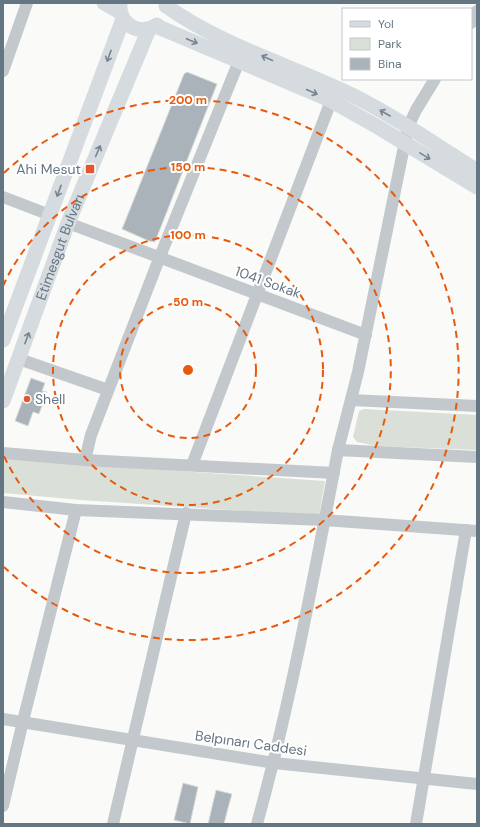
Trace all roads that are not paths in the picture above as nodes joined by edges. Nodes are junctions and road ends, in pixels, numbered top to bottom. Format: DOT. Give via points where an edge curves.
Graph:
graph roads {
  1 [pos="27,3"];
  2 [pos="104,3"];
  3 [pos="166,4"];
  4 [pos="121,11"];
  5 [pos="477,11"];
  6 [pos="472,21"];
  7 [pos="153,28"];
  8 [pos="240,61"];
  9 [pos="3,71"];
  10 [pos="435,80"];
  11 [pos="331,101"];
  12 [pos="408,127"];
  13 [pos="404,143"];
  14 [pos="477,171"];
  15 [pos="477,187"];
  16 [pos="3,197"];
  17 [pos="50,215"];
  18 [pos="68,223"];
  19 [pos="159,259"];
  20 [pos="258,293"];
  21 [pos="366,335"];
  22 [pos="3,340"];
  23 [pos="19,359"];
  24 [pos="108,390"];
  25 [pos="351,400"];
  26 [pos="3,401"];
  27 [pos="477,406"];
  28 [pos="338,450"];
  29 [pos="3,453"];
  30 [pos="477,457"];
  31 [pos="85,460"];
  32 [pos="192,465"];
  33 [pos="334,473"];
  34 [pos="3,502"];
  35 [pos="76,510"];
  36 [pos="186,513"];
  37 [pos="324,520"];
  38 [pos="471,530"];
  39 [pos="3,715"];
  40 [pos="3,719"];
  41 [pos="22,721"];
  42 [pos="132,739"];
  43 [pos="274,763"];
  44 [pos="423,778"];
  45 [pos="477,784"];
  46 [pos="3,806"];
  47 [pos="113,824"];
  48 [pos="257,824"];
  49 [pos="416,824"];
  1 -- 9 [label="street"];
  2 -- 4 [label="main road"];
  3 -- 7 [label="main road, Etimesgut Bulvarı" via="162,21"];
  12 -- 3 [label="main road, one-way" via="351,95 210,33"];
  4 -- 7 [label="main road" via="134,29"];
  4 -- 17 [label="main road, Etimesgut Bulvarı, one-way"];
  5 -- 6 [label="street"];
  7 -- 8 [label="main road, one-way"];
  18 -- 7 [label="main road, Etimesgut Bulvarı, one-way"];
  8 -- 11 [label="main road, one-way"];
  8 -- 19 [label="street"];
  10 -- 12 [label="street"];
  11 -- 13 [label="main road"];
  11 -- 20 [label="street"];
  12 -- 13 [label="street"];
  12 -- 14 [label="main road"];
  13 -- 15 [label="main road, one-way"];
  13 -- 21 [label="street"];
  16 -- 17 [label="street"];
  17 -- 22 [label="main road, Etimesgut Bulvarı"];
  18 -- 19 [label="street, 1041 Sokak"];
  23 -- 18 [label="main road, Etimesgut Bulvarı, one-way"];
  19 -- 20 [label="street, 1041 Sokak"];
  19 -- 24 [label="street"];
  20 -- 21 [label="street, 1041 Sokak"];
  20 -- 32 [label="street"];
  21 -- 25 [label="street"];
  23 -- 24 [label="street"];
  23 -- 26 [label="main road, Etimesgut Bulvarı"];
  24 -- 31 [label="street" via="91,435"];
  25 -- 27 [label="street"];
  25 -- 28 [label="street"];
  28 -- 30 [label="street"];
  28 -- 33 [label="street"];
  29 -- 31 [label="street"];
  31 -- 32 [label="street"];
  32 -- 33 [label="street"];
  33 -- 37 [label="street"];
  34 -- 35 [label="street"];
  35 -- 36 [label="street"];
  35 -- 41 [label="street"];
  36 -- 37 [label="street"];
  36 -- 42 [label="street"];
  37 -- 38 [label="street"];
  37 -- 43 [label="street"];
  38 -- 44 [label="street"];
  39 -- 41 [label="street, Belpınarı Caddesi"];
  40 -- 41 [label="street, Belpınarı Caddesi"];
  41 -- 42 [label="street, Belpınarı Caddesi"];
  41 -- 46 [label="street"];
  42 -- 43 [label="street, Belpınarı Caddesi"];
  42 -- 47 [label="street"];
  43 -- 44 [label="street, Belpınarı Caddesi"];
  43 -- 48 [label="street"];
  44 -- 45 [label="street, Belpınarı Caddesi"];
  44 -- 49 [label="street"];
}
